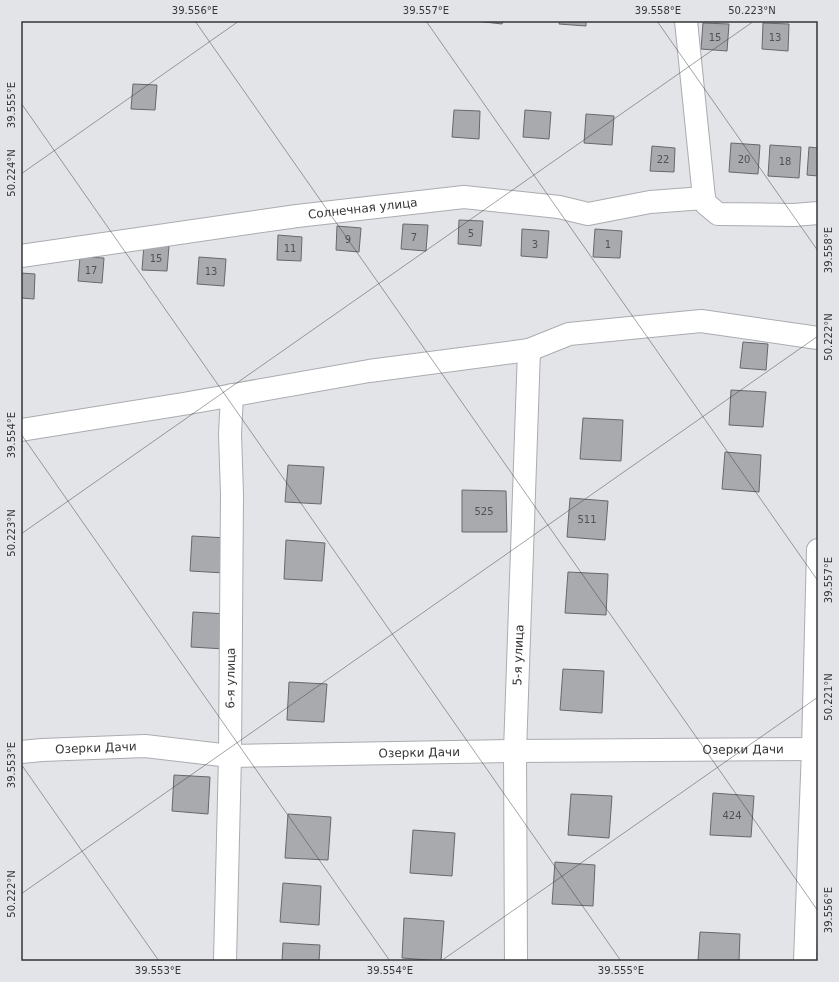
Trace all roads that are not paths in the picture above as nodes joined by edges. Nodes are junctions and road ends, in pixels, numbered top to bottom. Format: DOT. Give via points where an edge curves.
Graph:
graph roads {
  1 [pos="686,21"];
  2 [pos="704,198"];
  3 [pos="818,213"];
  4 [pos="21,256"];
  5 [pos="818,338"];
  6 [pos="529,350"];
  7 [pos="232,395"];
  8 [pos="21,430"];
  9 [pos="818,550"];
  10 [pos="816,749"];
  11 [pos="21,752"];
  12 [pos="516,752"];
  13 [pos="230,756"];
  14 [pos="226,961"];
  15 [pos="516,961"];
  16 [pos="805,961"];
  1 -- 2 [label="street"];
  2 -- 3 [label="street" via="706,204 718,214"];
  2 -- 4 [label="street, Солнечная улица" via="650,202 588,214 559,207 464,197 297,216"];
  5 -- 6 [label="street" via="701,321 569,334"];
  6 -- 7 [label="street" via="369,371"];
  6 -- 12 [label="street, 5-я улица"];
  7 -- 8 [label="street"];
  7 -- 13 [label="street, 6-я улица"];
  9 -- 10 [label="street"];
  10 -- 12 [label="street, Озерки Дачи"];
  10 -- 16 [label="street"];
  11 -- 13 [label="street, Озерки Дачи" via="145,746"];
  12 -- 13 [label="street, Озерки Дачи"];
  12 -- 15 [label="street, 5-я улица"];
  13 -- 14 [label="street, 6-я улица"];
}
